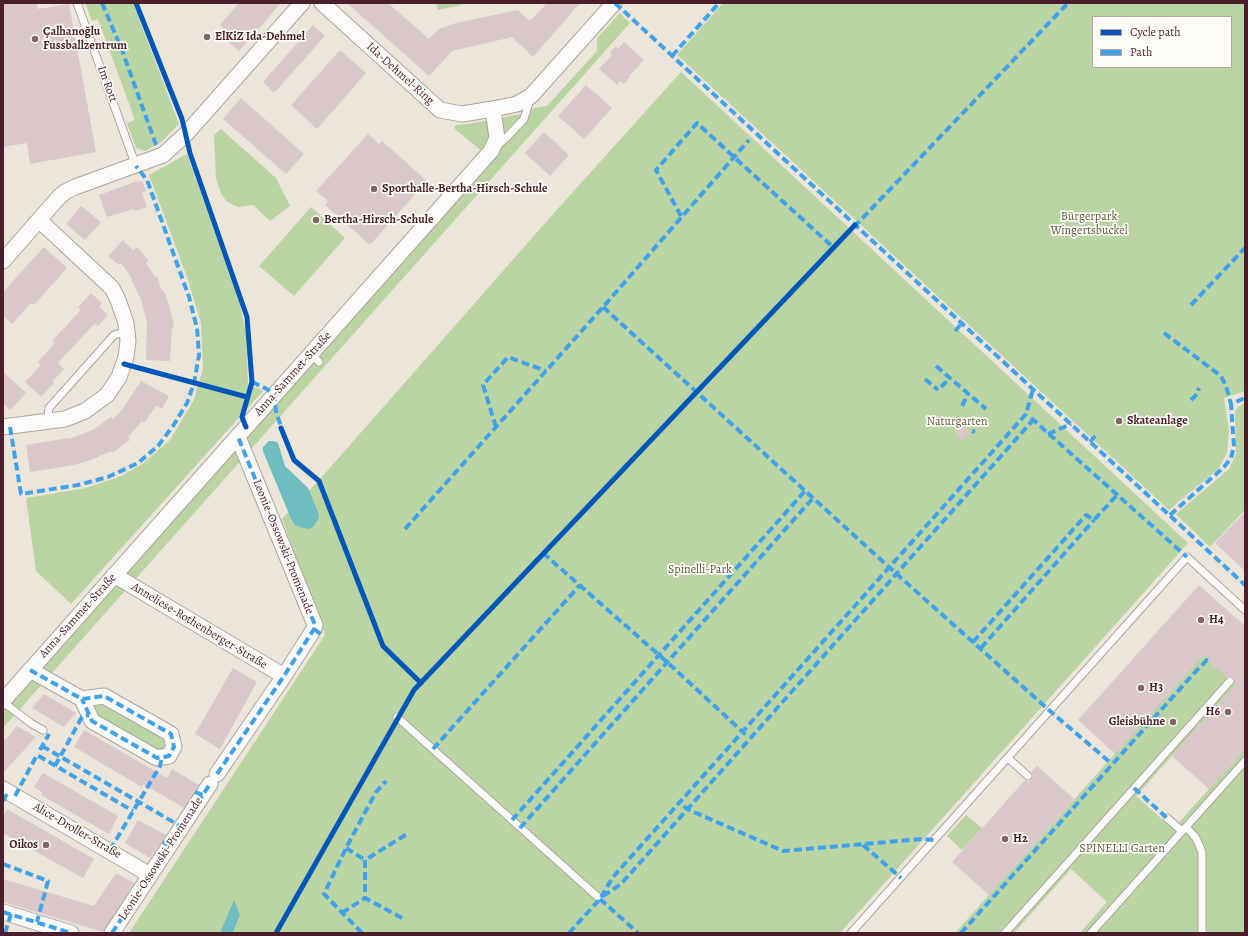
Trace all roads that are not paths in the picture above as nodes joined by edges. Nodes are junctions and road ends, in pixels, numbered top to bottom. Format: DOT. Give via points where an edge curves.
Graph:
graph roads {
  1 [pos="77,3"];
  2 [pos="302,3"];
  3 [pos="322,3"];
  4 [pos="614,3"];
  5 [pos="531,96"];
  6 [pos="493,110"];
  7 [pos="490,151"];
  8 [pos="136,166"];
  9 [pos="39,220"];
  10 [pos="3,261"];
  11 [pos="127,331"];
  12 [pos="48,422"];
  13 [pos="3,427"];
  14 [pos="240,442"];
  15 [pos="114,576"];
  16 [pos="1245,610"];
  17 [pos="30,670"];
  18 [pos="284,676"];
  19 [pos="1230,681"];
  20 [pos="82,699"];
  21 [pos="3,702"];
  22 [pos="398,717"];
  23 [pos="44,730"];
  24 [pos="1008,758"];
  25 [pos="1245,761"];
  26 [pos="1028,776"];
  27 [pos="3,789"];
  28 [pos="1167,818"];
  29 [pos="1184,829"];
  30 [pos="150,875"];
  31 [pos="600,899"];
  32 [pos="3,912"];
  33 [pos="72,933"];
  34 [pos="112,933"];
  35 [pos="851,933"];
  36 [pos="1005,933"];
  37 [pos="1091,933"];
  38 [pos="1202,933"];
  1 -- 8 [label="lane, Im Rott"];
  2 -- 8 [label="street" via="186,134 163,155"];
  3 -- 6 [label="street, Ida-Dehmel-Ring" via="440,110 462,114"];
  4 -- 5 [label="street, Ida-Dehmel-Ring"];
  5 -- 6 [label="street, Ida-Dehmel-Ring" via="517,104"];
  5 -- 7 [label="lane" via="524,119"];
  6 -- 7 [label="street, Anna-Sammet-Straße" via="496,138"];
  7 -- 14 [label="street, Anna-Sammet-Straße" via="315,358"];
  8 -- 9 [label="street" via="65,192"];
  9 -- 10 [label="street"];
  9 -- 11 [label="street" via="112,288 121,306"];
  11 -- 12 [label="lane" via="114,335 49,408"];
  11 -- 12 [label="street" via="124,364 107,395 79,415"];
  12 -- 13 [label="street"];
  14 -- 15 [label="street, Anna-Sammet-Straße"];
  14 -- 18 [label="street, Leonie-Ossowski-Promenade" via="314,625 314,629"];
  15 -- 17 [label="street, Anna-Sammet-Straße"];
  15 -- 18 [label="street, Anneliese-Rothenberger-Straße"];
  16 -- 24 [label="lane" via="1187,557"];
  17 -- 20 [label="street"];
  17 -- 21 [label="street, Anna-Sammet-Straße"];
  18 -- 30 [label="street, Leonie-Ossowski-Promenade"];
  19 -- 36 [label="lane"];
  20 -- 20 [label="street" via="92,721 157,758 168,756 171,752 174,746 171,734 104,696"];
  21 -- 23 [label="lane"];
  22 -- 31 [label="lane"];
  24 -- 26 [label="lane"];
  24 -- 35 [label="lane"];
  25 -- 29 [label="lane"];
  27 -- 30 [label="street, Alice-Droller-Straße"];
  28 -- 29 [label="lane"];
  29 -- 37 [label="lane"];
  29 -- 38 [label="lane" via="1196,838 1202,852"];
  30 -- 34 [label="street, Leonie-Ossowski-Promenade"];
  32 -- 33 [label="street"];
}
